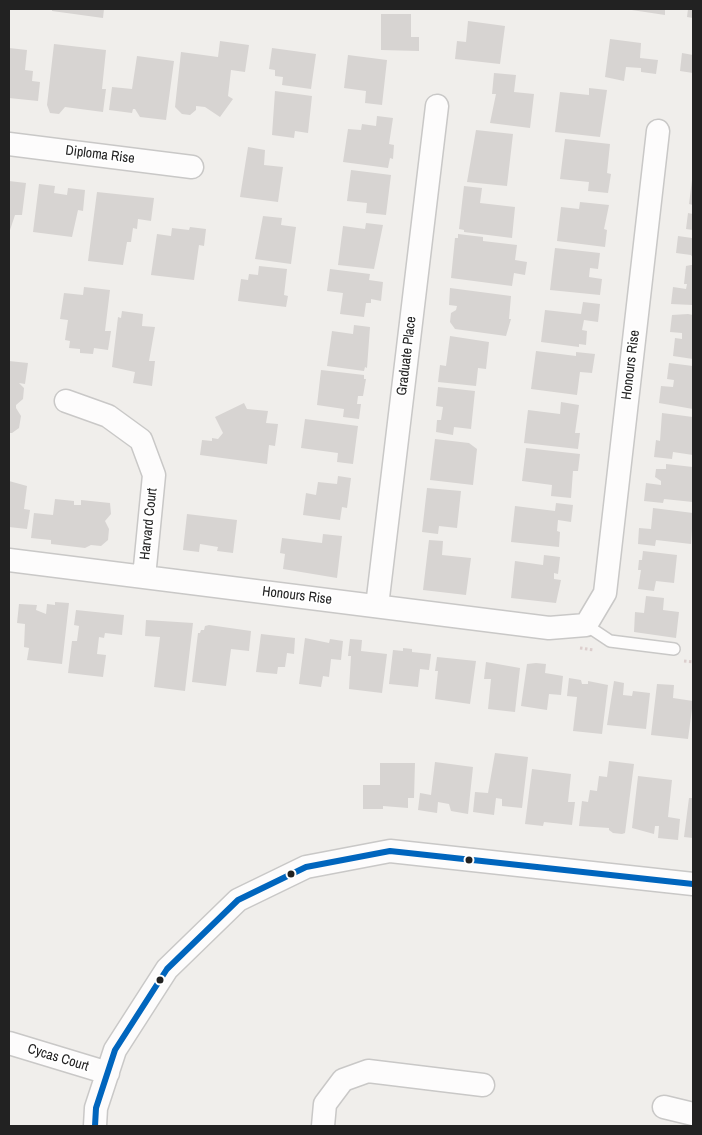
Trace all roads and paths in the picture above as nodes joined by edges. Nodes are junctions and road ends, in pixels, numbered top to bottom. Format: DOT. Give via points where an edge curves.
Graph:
graph roads {
  1 [pos="437,106"];
  2 [pos="658,131"];
  3 [pos="9,144"];
  4 [pos="192,167"];
  5 [pos="66,401"];
  6 [pos="9,560"];
  7 [pos="144,577"];
  8 [pos="377,606"];
  9 [pos="586,625"];
  10 [pos="674,649"];
  11 [pos="693,884"];
  12 [pos="9,1043"];
  13 [pos="108,1073"];
  14 [pos="483,1085"];
  15 [pos="664,1107"];
  16 [pos="693,1114"];
  17 [pos="95,1126"];
  18 [pos="323,1126"];
  1 -- 8 [label="street, Graduate Place"];
  2 -- 9 [label="street, Honours Rise" via="605,593"];
  3 -- 4 [label="street, Diploma Rise"];
  5 -- 7 [label="street, Harvard Court" via="108,416 141,440 154,475"];
  6 -- 7 [label="street, Honours Rise"];
  7 -- 8 [label="street, Honours Rise"];
  8 -- 9 [label="street, Honours Rise" via="550,628"];
  9 -- 10 [label="lane" via="610,641"];
  11 -- 13 [label="street" via="390,851 306,867 238,900 167,969 115,1050"];
  12 -- 13 [label="street, Cycas Court"];
  13 -- 17 [label="street" via="96,1108"];
  14 -- 18 [label="street" via="368,1071 343,1080 325,1104"];
  15 -- 16 [label="street"];
}
